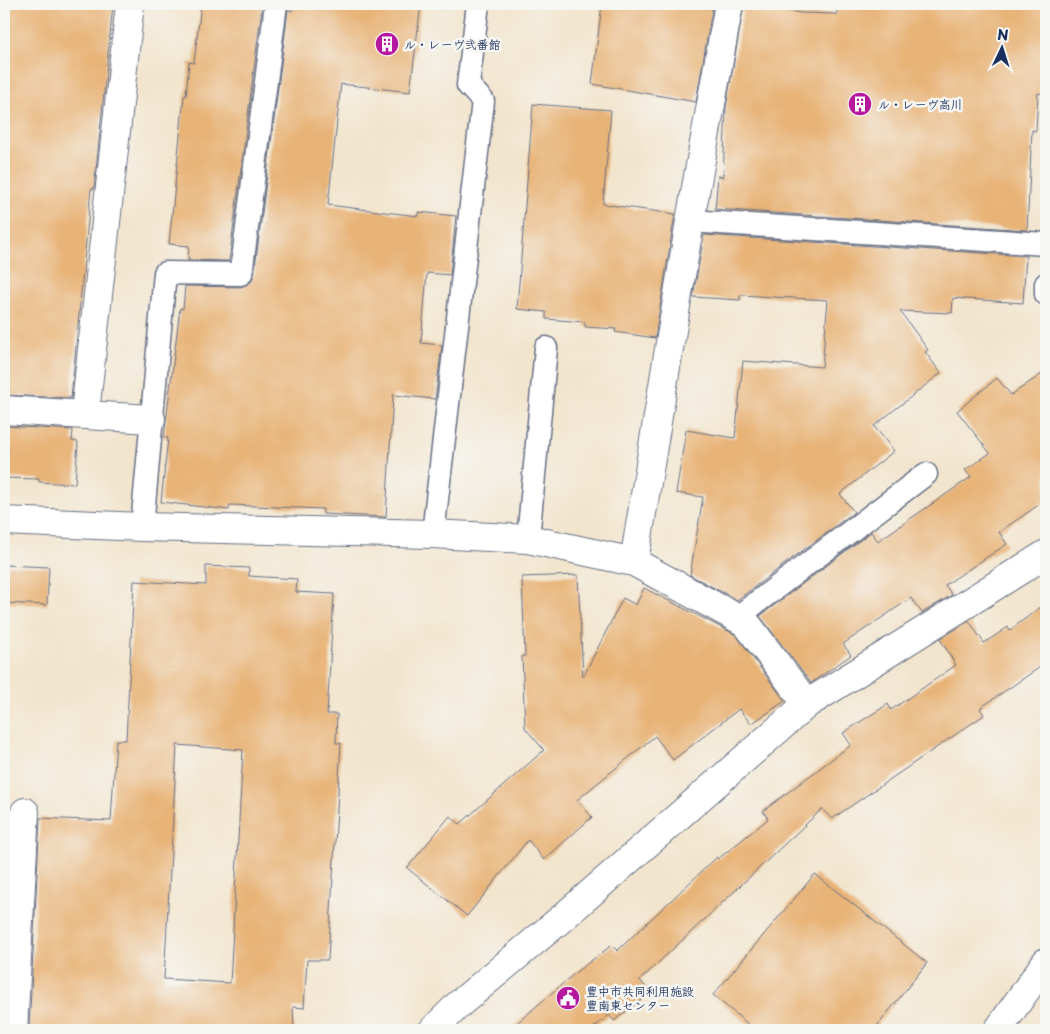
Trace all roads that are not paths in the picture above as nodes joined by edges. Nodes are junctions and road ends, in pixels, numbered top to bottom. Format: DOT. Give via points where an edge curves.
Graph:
graph roads {
  1 [pos="130,4"];
  2 [pos="276,4"];
  3 [pos="478,4"];
  4 [pos="729,4"];
  5 [pos="690,222"];
  6 [pos="1046,244"];
  7 [pos="546,348"];
  8 [pos="4,410"];
  9 [pos="86,414"];
  10 [pos="151,419"];
  11 [pos="926,474"];
  12 [pos="4,520"];
  13 [pos="142,527"];
  14 [pos="434,534"];
  15 [pos="528,539"];
  16 [pos="1046,554"];
  17 [pos="634,562"];
  18 [pos="736,618"];
  19 [pos="807,704"];
  20 [pos="25,812"];
  21 [pos="11,955"];
  22 [pos="1046,962"];
  23 [pos="13,1030"];
  24 [pos="433,1030"];
  25 [pos="998,1030"];
  1 -- 9 [label="street"];
  2 -- 10 [label="lane" via="241,274 165,273"];
  3 -- 14 [label="lane" via="468,85 483,102"];
  4 -- 5 [label="street"];
  5 -- 6 [label="lane"];
  5 -- 17 [label="street"];
  7 -- 15 [label="lane"];
  8 -- 9 [label="street"];
  9 -- 10 [label="street"];
  10 -- 13 [label="lane"];
  11 -- 18 [label="lane"];
  12 -- 13 [label="street"];
  13 -- 14 [label="street"];
  14 -- 15 [label="street"];
  15 -- 17 [label="street"];
  16 -- 19 [label="street"];
  17 -- 18 [label="street"];
  18 -- 19 [label="street" via="746,623"];
  19 -- 24 [label="street"];
  20 -- 21 [label="street"];
  21 -- 23 [label="street"];
  22 -- 25 [label="street"];
}
